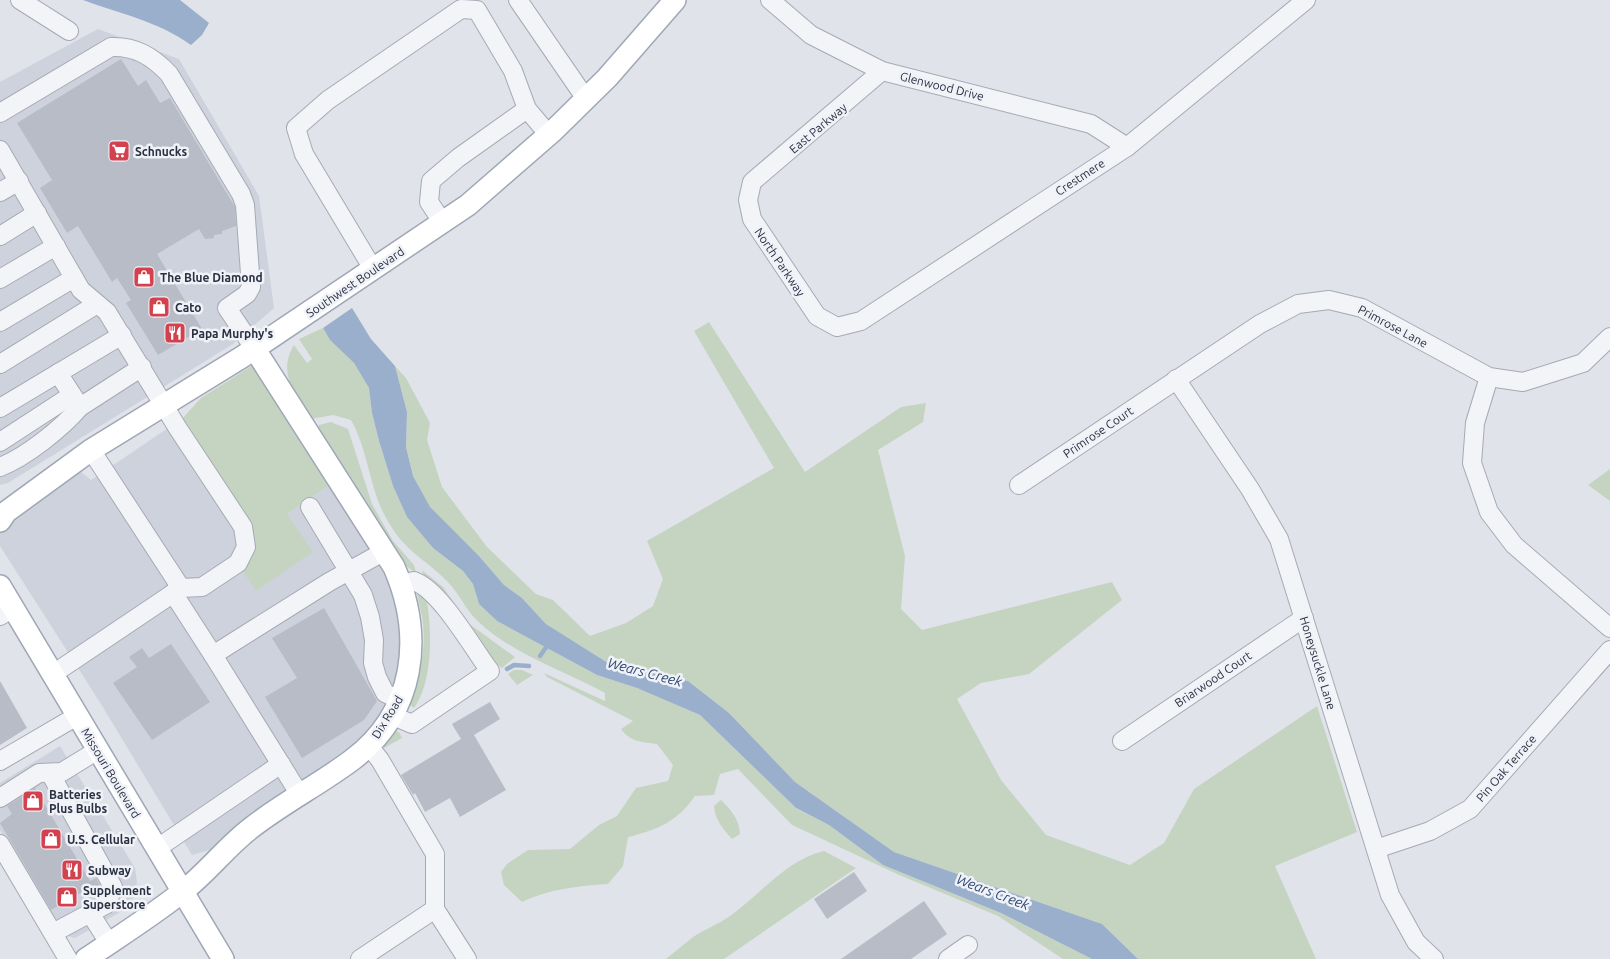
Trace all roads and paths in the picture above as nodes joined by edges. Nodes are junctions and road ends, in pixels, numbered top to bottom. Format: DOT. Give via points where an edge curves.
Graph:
graph roads {
  1 [pos="20,0"];
  2 [pos="518,0"];
  3 [pos="675,0"];
  4 [pos="770,0"];
  5 [pos="1306,0"];
  6 [pos="69,31"];
  7 [pos="882,71"];
  8 [pos="586,99"];
  9 [pos="527,109"];
  10 [pos="0,113"];
  11 [pos="550,135"];
  12 [pos="1127,147"];
  13 [pos="0,150"];
  14 [pos="19,181"];
  15 [pos="752,182"];
  16 [pos="0,192"];
  17 [pos="37,213"];
  18 [pos="443,224"];
  19 [pos="0,236"];
  20 [pos="56,246"];
  21 [pos="373,269"];
  22 [pos="74,278"];
  23 [pos="0,279"];
  24 [pos="97,304"];
  25 [pos="0,322"];
  26 [pos="286,327"];
  27 [pos="837,327"];
  28 [pos="122,335"];
  29 [pos="1610,337"];
  30 [pos="254,348"];
  31 [pos="0,364"];
  32 [pos="142,368"];
  33 [pos="58,373"];
  34 [pos="1489,377"];
  35 [pos="1176,379"];
  36 [pos="286,399"];
  37 [pos="76,401"];
  38 [pos="164,407"];
  39 [pos="0,408"];
  40 [pos="0,442"];
  41 [pos="91,450"];
  42 [pos="0,467"];
  43 [pos="1019,485"];
  44 [pos="310,508"];
  45 [pos="0,521"];
  46 [pos="385,552"];
  47 [pos="351,572"];
  48 [pos="402,584"];
  49 [pos="0,586"];
  50 [pos="177,591"];
  51 [pos="6,612"];
  52 [pos="1304,618"];
  53 [pos="1610,628"];
  54 [pos="1610,650"];
  55 [pos="213,655"];
  56 [pos="53,674"];
  57 [pos="395,707"];
  58 [pos="77,716"];
  59 [pos="1122,740"];
  60 [pos="368,746"];
  61 [pos="98,750"];
  62 [pos="0,760"];
  63 [pos="281,764"];
  64 [pos="50,773"];
  65 [pos="300,795"];
  66 [pos="0,798"];
  67 [pos="0,844"];
  68 [pos="156,848"];
  69 [pos="1376,850"];
  70 [pos="182,892"];
  71 [pos="435,909"];
  72 [pos="90,913"];
  73 [pos="53,933"];
  74 [pos="109,943"];
  75 [pos="968,945"];
  76 [pos="68,959"];
  77 [pos="86,959"];
  78 [pos="223,959"];
  79 [pos="360,959"];
  80 [pos="467,959"];
  81 [pos="948,959"];
  82 [pos="1434,959"];
  1 -- 6 [label="street"];
  2 -- 8 [label="street"];
  3 -- 8 [label="main road, Southwest Boulevard"];
  4 -- 7 [label="street, Glenwood Drive" via="811,34"];
  5 -- 12 [label="street, Crestmere"];
  7 -- 12 [label="street, Glenwood Drive" via="1091,124"];
  7 -- 15 [label="street, East Parkway"];
  8 -- 11 [label="main road, Southwest Boulevard"];
  9 -- 11 [label="street"];
  9 -- 18 [label="street" via="431,181 428,202"];
  9 -- 21 [label="street" via="513,71 477,10 461,9 328,100 296,128 304,154"];
  10 -- 30 [label="street" via="111,47 139,51 158,62 169,74 245,205 251,287 247,294 227,308"];
  11 -- 18 [label="main road, Southwest Boulevard"];
  12 -- 27 [label="street, Crestmere" via="861,321"];
  13 -- 14 [label="street"];
  14 -- 16 [label="street"];
  14 -- 17 [label="street"];
  15 -- 27 [label="street, North Parkway" via="748,200 752,219 817,316"];
  17 -- 19 [label="street"];
  17 -- 20 [label="street"];
  18 -- 21 [label="main road, Southwest Boulevard"];
  20 -- 22 [label="street"];
  20 -- 23 [label="street"];
  21 -- 26 [label="main road, Southwest Boulevard"];
  22 -- 24 [label="street" via="81,290"];
  22 -- 25 [label="street"];
  24 -- 28 [label="street" via="107,312"];
  24 -- 31 [label="street"];
  26 -- 30 [label="main road, Southwest Boulevard"];
  26 -- 36 [label="main road" via="278,345 277,359"];
  28 -- 32 [label="street"];
  28 -- 33 [label="street"];
  29 -- 34 [label="street, Primrose Lane" via="1583,363 1523,382"];
  30 -- 36 [label="main road, Dix Road"];
  30 -- 38 [label="main road, Southwest Boulevard"];
  32 -- 37 [label="street"];
  32 -- 38 [label="street"];
  33 -- 37 [label="street"];
  33 -- 39 [label="street"];
  34 -- 35 [label="street, Primrose Lane" via="1362,308 1330,300 1298,304 1260,324"];
  34 -- 53 [label="street" via="1476,423 1472,463 1489,512 1514,545"];
  35 -- 43 [label="street, Primrose Court"];
  35 -- 52 [label="street, Honeysuckle Lane" via="1250,489 1279,539"];
  36 -- 46 [label="main road, Dix Road"];
  37 -- 40 [label="street"];
  37 -- 42 [label="street" via="71,418"];
  38 -- 41 [label="main road, Southwest Boulevard"];
  38 -- 50 [label="street" via="243,527 246,547 238,563 202,587"];
  41 -- 45 [label="main road, Southwest Boulevard" via="6,512"];
  41 -- 50 [label="street"];
  44 -- 47 [label="street"];
  46 -- 47 [label="street"];
  46 -- 48 [label="main road, Dix Road"];
  47 -- 55 [label="street" via="329,582"];
  47 -- 57 [label="street" via="370,617 377,678"];
  48 -- 57 [label="main road, Dix Road" via="411,620 412,654 410,669"];
  48 -- 57 [label="street" via="414,580 428,588 490,671 412,724"];
  49 -- 51 [label="main road, Missouri Boulevard"];
  50 -- 55 [label="street"];
  50 -- 56 [label="street"];
  51 -- 56 [label="main road, Missouri Boulevard"];
  52 -- 59 [label="street, Briarwood Court"];
  52 -- 69 [label="street, Honeysuckle Lane"];
  54 -- 69 [label="street, Pin Oak Terrace" via="1470,809 1430,831"];
  55 -- 63 [label="street"];
  56 -- 58 [label="main road, Missouri Boulevard"];
  57 -- 60 [label="main road, Dix Road"];
  58 -- 61 [label="main road, Missouri Boulevard"];
  58 -- 62 [label="street"];
  60 -- 65 [label="main road, Dix Road"];
  60 -- 71 [label="street" via="380,760 435,854"];
  61 -- 64 [label="street" via="62,772"];
  61 -- 68 [label="main road, Missouri Boulevard"];
  63 -- 65 [label="street"];
  63 -- 68 [label="street"];
  64 -- 66 [label="street" via="40,773"];
  64 -- 72 [label="street" via="113,887 107,904"];
  65 -- 70 [label="main road, Dix Road" via="249,829"];
  67 -- 73 [label="street"];
  68 -- 70 [label="main road, Missouri Boulevard"];
  69 -- 82 [label="street, Honeysuckle Lane" via="1390,895 1416,942"];
  70 -- 74 [label="main road, Dix Road"];
  70 -- 78 [label="main road, Missouri Boulevard"];
  71 -- 79 [label="street"];
  71 -- 80 [label="street"];
  72 -- 73 [label="street"];
  72 -- 74 [label="street"];
  73 -- 76 [label="street"];
  74 -- 77 [label="main road, Dix Road"];
  75 -- 81 [label="street"];
}
